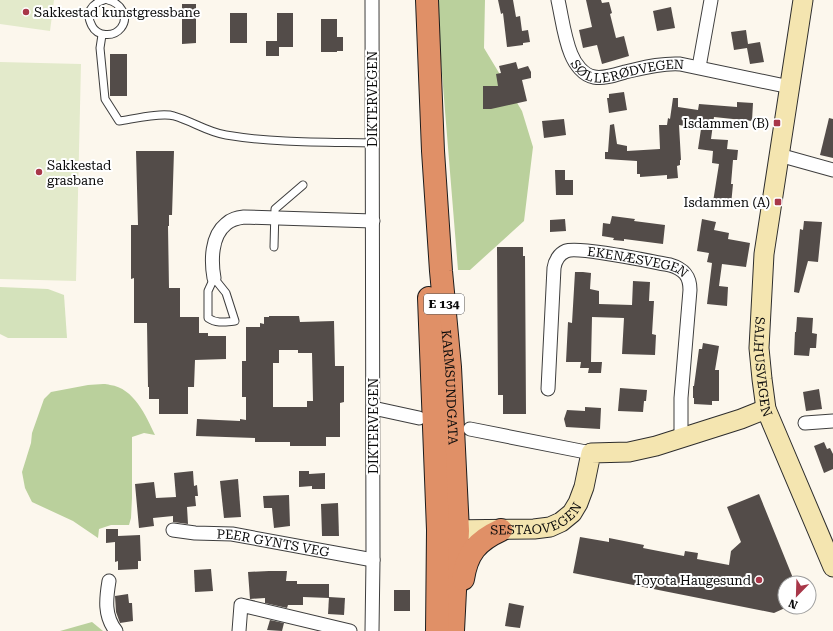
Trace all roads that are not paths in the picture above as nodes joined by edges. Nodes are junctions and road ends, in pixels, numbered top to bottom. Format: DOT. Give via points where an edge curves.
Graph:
graph roads {
  1 [pos="104,0"];
  2 [pos="108,0"];
  3 [pos="372,0"];
  4 [pos="417,0"];
  5 [pos="427,0"];
  6 [pos="558,0"];
  7 [pos="711,0"];
  8 [pos="803,0"];
  9 [pos="102,35"];
  10 [pos="699,67"];
  11 [pos="790,87"];
  12 [pos="372,143"];
  13 [pos="778,155"];
  14 [pos="833,170"];
  15 [pos="303,185"];
  16 [pos="274,218"];
  17 [pos="373,221"];
  18 [pos="274,247"];
  19 [pos="214,278"];
  20 [pos="548,389"];
  21 [pos="373,408"];
  22 [pos="766,409"];
  23 [pos="419,418"];
  24 [pos="833,421"];
  25 [pos="805,423"];
  26 [pos="470,429"];
  27 [pos="681,438"];
  28 [pos="591,454"];
  29 [pos="173,530"];
  30 [pos="448,530"];
  31 [pos="501,530"];
  32 [pos="373,560"];
  33 [pos="833,567"];
  34 [pos="109,581"];
  35 [pos="454,607"];
  36 [pos="116,631"];
  37 [pos="239,631"];
  38 [pos="350,631"];
  39 [pos="372,631"];
  40 [pos="437,631"];
  41 [pos="453,631"];
  1 -- 9 [label="lane" via="96,3 90,11 89,21 94,30"];
  2 -- 9 [label="lane" via="115,2 122,9 124,19 120,28 112,34"];
  3 -- 12 [label="street, DIKTERVEGEN"];
  4 -- 30 [label="highway, KARMSUNDGATA / E 134"];
  5 -- 30 [label="highway, KARMSUNDGATA / E 134" via="433,151 450,367"];
  6 -- 10 [label="street, SØLLERØDVEGEN" via="571,54 578,66 593,77 667,63"];
  7 -- 10 [label="street, SØLLERØDVEGEN"];
  8 -- 11 [label="main road, SALHUSVEGEN"];
  9 -- 12 [label="lane" via="100,48 105,99 119,121 173,115 224,135 289,142"];
  10 -- 11 [label="street, SØLLERØDVEGEN"];
  11 -- 13 [label="main road, SALHUSVEGEN"];
  12 -- 17 [label="street, DIKTERVEGEN"];
  13 -- 14 [label="street"];
  13 -- 22 [label="main road, SALHUSVEGEN" via="764,254 760,307 759,348"];
  15 -- 16 [label="lane" via="275,208"];
  16 -- 17 [label="street"];
  16 -- 18 [label="lane"];
  16 -- 19 [label="street" via="244,217 226,224 215,240"];
  17 -- 21 [label="street, DIKTERVEGEN"];
  19 -- 19 [label="lane" via="208,291 208,318 221,323 235,321 226,293"];
  20 -- 27 [label="street, EKENÆSVEGEN" via="554,268 555,262 564,251 600,253 678,267 688,276 690,282 681,398"];
  21 -- 23 [label="street"];
  21 -- 32 [label="street, DIKTERVEGEN"];
  22 -- 27 [label="main road"];
  22 -- 33 [label="main road, SALHUSVEGEN"];
  24 -- 25 [label="street"];
  26 -- 28 [label="street"];
  27 -- 28 [label="main road" via="629,452"];
  28 -- 31 [label="main road, SESTAOVEGEN" via="584,487 572,513 550,527"];
  29 -- 32 [label="street, PEER GYNTS VEG" via="232,534"];
  30 -- 31 [label="main road, SESTAOVEGEN"];
  30 -- 35 [label="highway, KARMSUNDGATA / E 134"];
  30 -- 40 [label="highway, KARMSUNDGATA / E 134"];
  31 -- 35 [label="highway, E 134" via="487,536 468,558"];
  32 -- 39 [label="street, DIKTERVEGEN"];
  34 -- 36 [label="street" via="107,610 109,622"];
  35 -- 41 [label="highway, KARMSUNDGATA / E 134"];
  37 -- 38 [label="street" via="241,605"];
}
